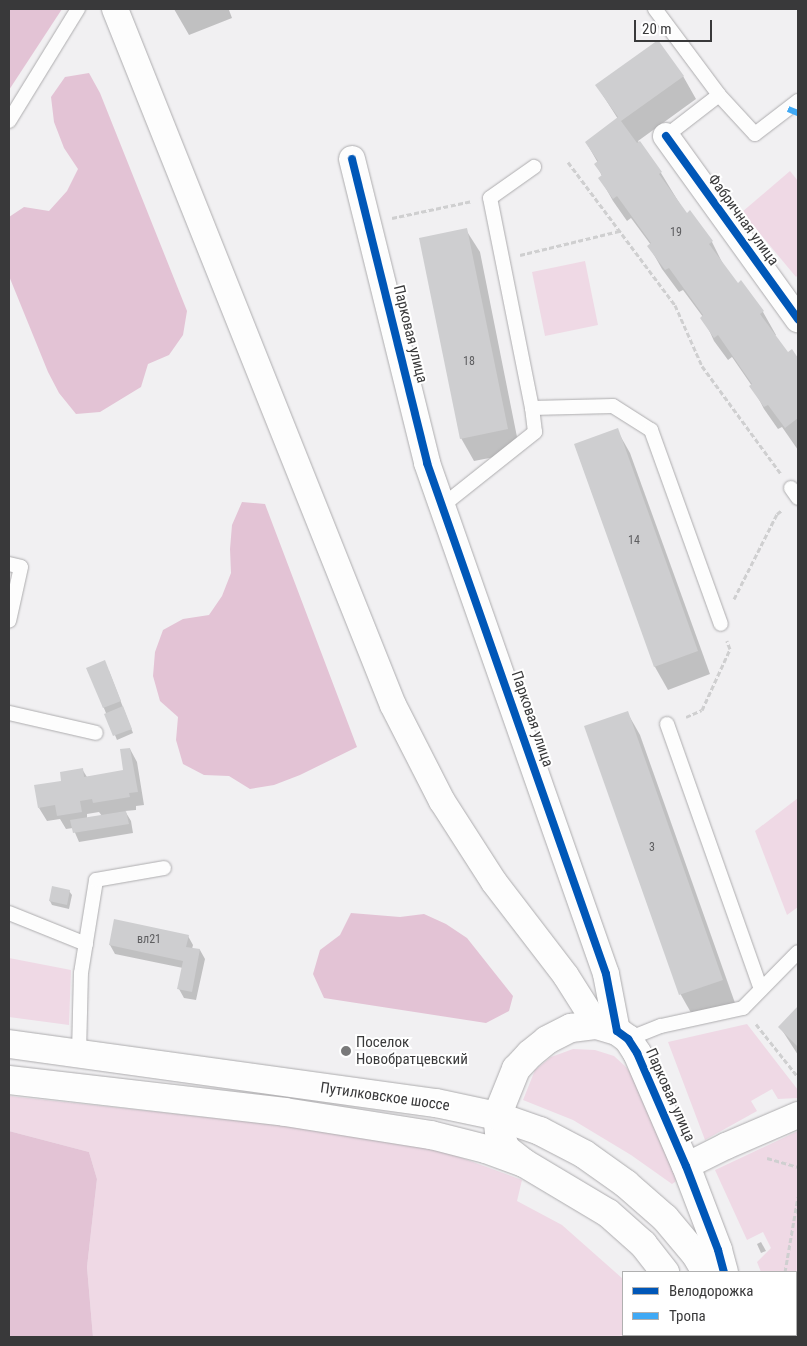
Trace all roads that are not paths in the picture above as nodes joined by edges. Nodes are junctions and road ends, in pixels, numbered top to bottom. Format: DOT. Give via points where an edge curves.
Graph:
graph roads {
  1 [pos="78,9"];
  2 [pos="115,9"];
  3 [pos="655,9"];
  4 [pos="719,95"];
  5 [pos="798,101"];
  6 [pos="9,121"];
  7 [pos="666,136"];
  8 [pos="352,158"];
  9 [pos="534,167"];
  10 [pos="798,320"];
  11 [pos="532,408"];
  12 [pos="442,506"];
  13 [pos="9,564"];
  14 [pos="9,621"];
  15 [pos="721,624"];
  16 [pos="9,714"];
  17 [pos="667,724"];
  18 [pos="96,733"];
  19 [pos="164,868"];
  20 [pos="9,913"];
  21 [pos="86,944"];
  22 [pos="798,952"];
  23 [pos="761,989"];
  24 [pos="614,1032"];
  25 [pos="9,1044"];
  26 [pos="79,1053"];
  27 [pos="9,1080"];
  28 [pos="798,1115"];
  29 [pos="497,1116"];
  30 [pos="524,1163"];
  31 [pos="686,1166"];
  32 [pos="664,1271"];
  33 [pos="705,1271"];
  34 [pos="724,1271"];
  1 -- 6 [label="lane"];
  2 -- 24 [label="street" via="393,705 442,801 494,882"];
  3 -- 4 [label="lane"];
  4 -- 5 [label="lane" via="755,134"];
  4 -- 7 [label="lane"];
  7 -- 10 [label="street, Фабричная улица"];
  8 -- 12 [label="street, Парковая улица" via="428,463"];
  9 -- 11 [label="lane" via="490,198"];
  11 -- 12 [label="lane" via="535,432"];
  11 -- 15 [label="lane" via="613,406 651,430"];
  12 -- 24 [label="street, Парковая улица" via="606,974"];
  13 -- 14 [label="lane" via="21,567"];
  16 -- 18 [label="lane"];
  17 -- 23 [label="lane"];
  19 -- 21 [label="lane" via="96,880"];
  20 -- 21 [label="lane"];
  21 -- 26 [label="lane" via="81,973"];
  22 -- 23 [label="lane"];
  23 -- 24 [label="lane" via="743,1008 662,1026"];
  24 -- 29 [label="main road" via="571,1028 547,1040 516,1069"];
  24 -- 31 [label="main road, Парковая улица" via="637,1052"];
  25 -- 26 [label="main road, Путилковское шоссе"];
  26 -- 29 [label="main road, Путилковское шоссе" via="436,1103"];
  27 -- 30 [label="main road, Путилковское шоссе" via="284,1112 421,1133 486,1149"];
  28 -- 31 [label="street"];
  29 -- 30 [label="main road" via="506,1149"];
  29 -- 33 [label="main road, Путилковское шоссе" via="540,1131 584,1154 626,1184 665,1218"];
  30 -- 32 [label="main road, Путилковское шоссе" via="608,1213 643,1244"];
  31 -- 34 [label="main road, Парковая улица"];
}
